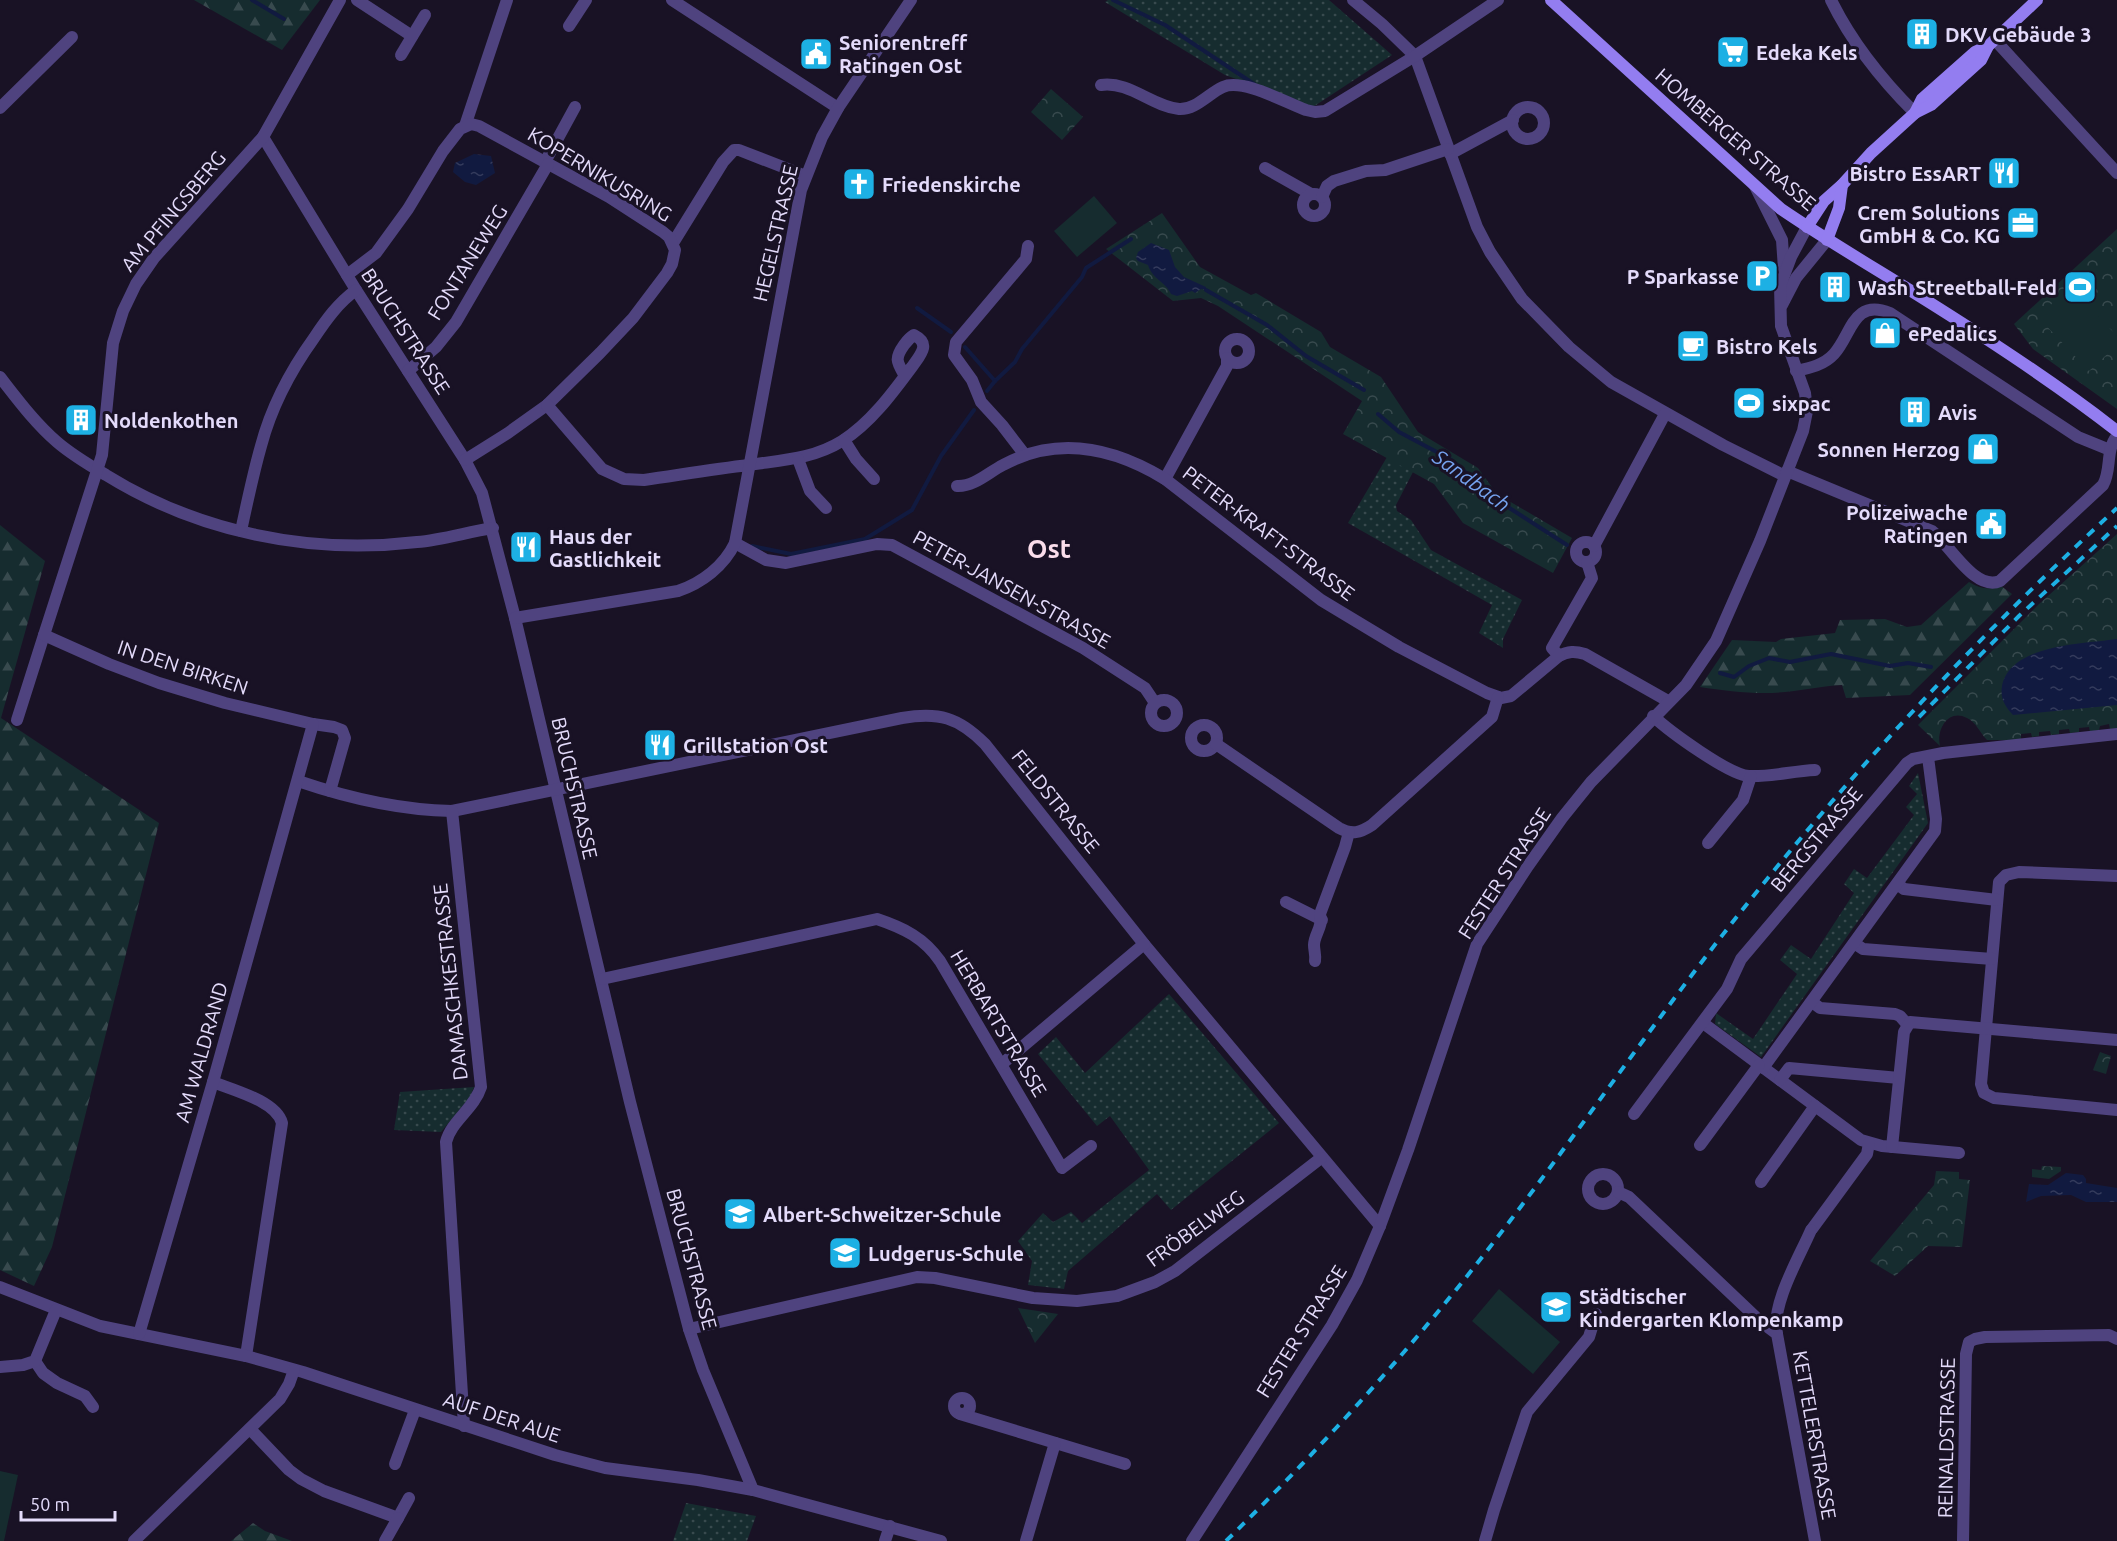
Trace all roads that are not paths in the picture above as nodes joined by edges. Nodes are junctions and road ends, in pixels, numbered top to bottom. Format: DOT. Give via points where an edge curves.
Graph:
graph roads {
  1 [pos="340,0"];
  2 [pos="357,0"];
  3 [pos="507,0"];
  4 [pos="586,0"];
  5 [pos="672,0"];
  6 [pos="911,0"];
  7 [pos="1353,0"];
  8 [pos="1498,0"];
  9 [pos="1551,0"];
  10 [pos="1832,0"];
  11 [pos="2037,0"];
  12 [pos="425,15"];
  13 [pos="569,26"];
  14 [pos="412,36"];
  15 [pos="72,37"];
  16 [pos="1992,43"];
  17 [pos="401,55"];
  18 [pos="1415,57"];
  19 [pos="1101,85"];
  20 [pos="575,107"];
  21 [pos="0,108"];
  22 [pos="838,108"];
  23 [pos="1915,113"];
  24 [pos="1513,120"];
  25 [pos="465,126"];
  26 [pos="263,137"];
  27 [pos="1449,151"];
  28 [pos="547,163"];
  29 [pos="1265,168"];
  30 [pos="2117,173"];
  31 [pos="806,176"];
  32 [pos="1842,185"];
  33 [pos="1755,186"];
  34 [pos="1808,227"];
  35 [pos="1827,240"];
  36 [pos="673,243"];
  37 [pos="1028,246"];
  38 [pos="1785,272"];
  39 [pos="347,275"];
  40 [pos="356,290"];
  41 [pos="1780,309"];
  42 [pos="1227,358"];
  43 [pos="408,371"];
  44 [pos="1796,371"];
  45 [pos="905,376"];
  46 [pos="0,377"];
  47 [pos="547,405"];
  48 [pos="1665,414"];
  49 [pos="2117,431"];
  50 [pos="2117,436"];
  51 [pos="844,440"];
  52 [pos="2110,450"];
  53 [pos="1025,455"];
  54 [pos="798,459"];
  55 [pos="465,460"];
  56 [pos="751,465"];
  57 [pos="97,470"];
  58 [pos="1786,473"];
  59 [pos="874,479"];
  60 [pos="1165,479"];
  61 [pos="957,486"];
  62 [pos="826,508"];
  63 [pos="493,528"];
  64 [pos="241,531"];
  65 [pos="735,543"];
  66 [pos="515,618"];
  67 [pos="44,634"];
  68 [pos="1558,656"];
  69 [pos="1498,697"];
  70 [pos="1668,702"];
  71 [pos="1155,703"];
  72 [pos="1653,716"];
  73 [pos="17,720"];
  74 [pos="1185,723"];
  75 [pos="313,724"];
  76 [pos="2117,734"];
  77 [pos="1216,744"];
  78 [pos="1928,757"];
  79 [pos="1815,770"];
  80 [pos="1751,776"];
  81 [pos="298,781"];
  82 [pos="555,789"];
  83 [pos="330,791"];
  84 [pos="452,811"];
  85 [pos="1349,832"];
  86 [pos="1707,843"];
  87 [pos="2117,876"];
  88 [pos="1897,884"];
  89 [pos="1997,900"];
  90 [pos="1286,902"];
  91 [pos="1322,920"];
  92 [pos="1854,943"];
  93 [pos="1144,944"];
  94 [pos="1992,959"];
  95 [pos="1315,961"];
  96 [pos="602,979"];
  97 [pos="1812,1002"];
  98 [pos="1703,1023"];
  99 [pos="1907,1024"];
  100 [pos="1986,1028"];
  101 [pos="2117,1040"];
  102 [pos="1002,1064"];
  103 [pos="1761,1067"];
  104 [pos="1899,1078"];
  105 [pos="1780,1080"];
  106 [pos="213,1082"];
  107 [pos="1815,1107"];
  108 [pos="2117,1110"];
  109 [pos="1635,1114"];
  110 [pos="1869,1143"];
  111 [pos="1700,1145"];
  112 [pos="1091,1146"];
  113 [pos="1892,1147"];
  114 [pos="1959,1153"];
  115 [pos="1321,1158"];
  116 [pos="1761,1182"];
  117 [pos="1618,1192"];
  118 [pos="1380,1226"];
  119 [pos="0,1287"];
  120 [pos="56,1310"];
  121 [pos="1596,1314"];
  122 [pos="689,1329"];
  123 [pos="139,1334"];
  124 [pos="1777,1334"];
  125 [pos="2117,1339"];
  126 [pos="246,1356"];
  127 [pos="34,1361"];
  128 [pos="0,1367"];
  129 [pos="294,1370"];
  130 [pos="93,1407"];
  131 [pos="415,1410"];
  132 [pos="960,1414"];
  133 [pos="464,1426"];
  134 [pos="250,1429"];
  135 [pos="1055,1443"];
  136 [pos="395,1464"];
  137 [pos="1125,1464"];
  138 [pos="753,1490"];
  139 [pos="409,1498"];
  140 [pos="398,1518"];
  141 [pos="890,1526"];
  142 [pos="134,1541"];
  143 [pos="385,1541"];
  144 [pos="885,1541"];
  145 [pos="941,1541"];
  146 [pos="1026,1541"];
  147 [pos="1192,1541"];
  148 [pos="1485,1541"];
  149 [pos="1815,1541"];
  150 [pos="1963,1541"];
  1 -- 26 [label="street, AM PFINGSBERG"];
  2 -- 14 [label="street"];
  3 -- 25 [label="street"];
  4 -- 13 [label="street"];
  5 -- 22 [label="street"];
  6 -- 22 [label="street, HEGELSTRASSE"];
  7 -- 18 [label="street"];
  8 -- 18 [label="street"];
  9 -- 33 [label="main road, HOMBERGER STRASSE"];
  10 -- 23 [label="street" via="1866,57"];
  11 -- 16 [label="main road"];
  12 -- 14 [label="street"];
  14 -- 17 [label="street"];
  15 -- 21 [label="street"];
  16 -- 23 [label="main road" via="1975,52 1922,99"];
  16 -- 30 [label="street"];
  18 -- 19 [label="street" via="1325,111 1316,112 1241,85 1225,86 1194,106 1181,109 1136,91"];
  18 -- 27 [label="street"];
  20 -- 28 [label="street, FONTANEWEG"];
  22 -- 31 [label="street, HEGELSTRASSE"];
  23 -- 32 [label="main road"];
  24 -- 27 [label="street"];
  25 -- 28 [label="street, KOPERNIKUSRING" via="478,126"];
  25 -- 39 [label="street" via="443,151 376,253"];
  26 -- 39 [label="street, BRUCHSTRASSE"];
  26 -- 57 [label="street, AM PFINGSBERG" via="154,258 136,284 113,343"];
  27 -- 29 [label="street" via="1334,181 1316,195"];
  27 -- 48 [label="street" via="1477,227 1517,293 1569,347 1611,382"];
  28 -- 36 [label="street, KOPERNIKUSRING" via="609,197 663,232"];
  28 -- 43 [label="street, FONTANEWEG" via="456,322 436,347"];
  31 -- 36 [label="street" via="734,150"];
  31 -- 56 [label="street, HEGELSTRASSE" via="793,225"];
  32 -- 34 [label="main road" via="1824,201"];
  32 -- 35 [label="main road" via="1839,208"];
  33 -- 34 [label="main road, HOMBERGER STRASSE"];
  33 -- 38 [label="street, FESTER STRASSE" via="1782,240"];
  34 -- 35 [label="main road, HOMBERGER STRASSE"];
  34 -- 38 [label="street, FESTER STRASSE"];
  35 -- 41 [label="street" via="1796,278"];
  35 -- 49 [label="main road, HOMBERGER STRASSE" via="1935,306 2076,399"];
  36 -- 47 [label="street, KOPERNIKUSRING" via="674,258 667,273 633,318"];
  37 -- 53 [label="street" via="1026,259 956,342 954,355 972,380 981,402"];
  38 -- 41 [label="street, FESTER STRASSE" via="1780,285"];
  39 -- 40 [label="street, BRUCHSTRASSE"];
  40 -- 43 [label="street, BRUCHSTRASSE"];
  40 -- 64 [label="street" via="335,309 299,360 282,393 261,445"];
  41 -- 44 [label="street, FESTER STRASSE" via="1781,326"];
  42 -- 60 [label="street" via="1227,366"];
  43 -- 55 [label="street, BRUCHSTRASSE"];
  44 -- 52 [label="street" via="1834,355 1864,311 1880,309 2078,437"];
  44 -- 58 [label="street, FESTER STRASSE" via="1807,411"];
  45 -- 51 [label="street" via="876,411"];
  46 -- 57 [label="street" via="24,409 57,442"];
  47 -- 55 [label="street, KOPERNIKUSRING"];
  47 -- 56 [label="street" via="598,465 624,480"];
  48 -- 58 [label="street" via="1760,465"];
  48 -- 68 [label="street" via="1594,546 1583,542 1576,549 1579,559 1587,562 1592,578 1552,648"];
  50 -- 52 [label="street"];
  51 -- 54 [label="street"];
  51 -- 59 [label="street"];
  52 -- 58 [label="street" via="2103,485 1993,584 1978,580 1932,531"];
  53 -- 60 [label="street, PETER-KRAFT-STRASSE" via="1079,448 1113,454"];
  53 -- 61 [label="street, PETER-KRAFT-STRASSE" via="965,487"];
  54 -- 56 [label="street"];
  54 -- 62 [label="street" via="810,491"];
  55 -- 63 [label="street, BRUCHSTRASSE" via="482,493"];
  56 -- 65 [label="street"];
  57 -- 64 [label="street" via="158,504"];
  57 -- 67 [label="street"];
  58 -- 70 [label="street, FESTER STRASSE" via="1716,641 1686,685"];
  60 -- 69 [label="street, PETER-KRAFT-STRASSE" via="1321,600 1399,647"];
  63 -- 64 [label="street" via="418,542 343,546 293,542"];
  63 -- 66 [label="street, BRUCHSTRASSE"];
  65 -- 66 [label="street" via="722,564 701,581 678,591"];
  65 -- 71 [label="street, PETER-JANSEN-STRASSE" via="766,560 786,563 877,544 892,545 1083,648 1145,688"];
  66 -- 82 [label="street, BRUCHSTRASSE"];
  67 -- 73 [label="street"];
  67 -- 75 [label="street, IN DEN BIRKEN" via="159,682"];
  68 -- 69 [label="street" via="1511,696"];
  68 -- 70 [label="street" via="1567,652 1585,654"];
  69 -- 85 [label="street" via="1492,717 1371,825 1359,832"];
  70 -- 72 [label="street, FESTER STRASSE"];
  71 -- 74 [label="street, PETER-JANSEN-STRASSE" via="1163,699 1172,702"];
  71 -- 74 [label="street, PETER-JANSEN-STRASSE" via="1151,712 1157,725"];
  72 -- 80 [label="street" via="1726,767"];
  72 -- 118 [label="street, FESTER STRASSE" via="1563,818 1477,944"];
  74 -- 77 [label="street" via="1212,727 1217,735"];
  74 -- 77 [label="street" via="1197,750 1209,750"];
  75 -- 81 [label="street"];
  75 -- 83 [label="street, IN DEN BIRKEN" via="334,726 344,733"];
  76 -- 78 [label="street, BERGSTRASSE"];
  77 -- 85 [label="street"];
  78 -- 88 [label="street" via="1935,831"];
  78 -- 98 [label="street, BERGSTRASSE" via="1907,763 1888,784 1741,959 1727,989"];
  79 -- 80 [label="street"];
  80 -- 86 [label="street" via="1743,800"];
  81 -- 83 [label="street"];
  81 -- 106 [label="street, AM WALDRAND"];
  82 -- 84 [label="street"];
  82 -- 93 [label="street, FELDSTRASSE" via="918,715 953,720 969,728 985,744"];
  82 -- 96 [label="street, BRUCHSTRASSE"];
  83 -- 84 [label="street" via="400,808"];
  84 -- 133 [label="street, DAMASCHKESTRASSE" via="481,1079 474,1104 453,1127 446,1142"];
  85 -- 91 [label="street" via="1320,914"];
  87 -- 89 [label="street" via="2012,873 1999,882"];
  88 -- 89 [label="street" via="1904,889"];
  88 -- 92 [label="street"];
  89 -- 94 [label="street"];
  90 -- 91 [label="street"];
  91 -- 95 [label="street" via="1314,945"];
  92 -- 94 [label="street" via="1863,949"];
  92 -- 97 [label="street"];
  93 -- 102 [label="street"];
  93 -- 115 [label="street, FELDSTRASSE"];
  94 -- 100 [label="street"];
  96 -- 102 [label="street, HERBARTSTRASSE" via="877,919 909,931 932,949"];
  96 -- 122 [label="street, BRUCHSTRASSE"];
  97 -- 99 [label="street" via="1820,1008 1895,1014"];
  97 -- 103 [label="street"];
  98 -- 103 [label="street"];
  98 -- 109 [label="street, BERGSTRASSE"];
  99 -- 100 [label="street" via="1914,1021"];
  99 -- 104 [label="street"];
  100 -- 101 [label="street"];
  100 -- 108 [label="street" via="1981,1084 1988,1096"];
  102 -- 112 [label="street, HERBARTSTRASSE" via="1062,1168"];
  103 -- 105 [label="street"];
  103 -- 111 [label="street"];
  104 -- 105 [label="street" via="1788,1068"];
  104 -- 113 [label="street"];
  105 -- 107 [label="street"];
  106 -- 123 [label="street, AM WALDRAND"];
  106 -- 126 [label="street" via="270,1106 282,1123"];
  107 -- 110 [label="street"];
  107 -- 116 [label="street"];
  110 -- 113 [label="street"];
  110 -- 124 [label="street" via="1867,1154 1811,1230 1782,1295"];
  113 -- 114 [label="street"];
  115 -- 118 [label="street, FELDSTRASSE"];
  115 -- 122 [label="street, FRÖBELWEG" via="1175,1271 1117,1296 1077,1301 1043,1299 917,1277"];
  117 -- 124 [label="street, KETTELERSTRASSE" via="1629,1197"];
  118 -- 147 [label="street, FESTER STRASSE" via="1358,1278 1332,1324"];
  119 -- 120 [label="street, AUF DER AUE"];
  120 -- 123 [label="street, AUF DER AUE" via="100,1326"];
  120 -- 127 [label="street"];
  121 -- 148 [label="street" via="1589,1337 1527,1412"];
  122 -- 138 [label="street, BRUCHSTRASSE"];
  123 -- 126 [label="street, AUF DER AUE"];
  124 -- 149 [label="street, KETTELERSTRASSE"];
  125 -- 150 [label="street, REINALDSTRASSE" via="2109,1335 1996,1337 1969,1342"];
  126 -- 129 [label="street, AUF DER AUE"];
  127 -- 128 [label="street"];
  127 -- 130 [label="street" via="43,1373 85,1396"];
  129 -- 131 [label="street, AUF DER AUE"];
  129 -- 134 [label="street" via="285,1392"];
  131 -- 133 [label="street, AUF DER AUE"];
  131 -- 136 [label="street"];
  132 -- 135 [label="street"];
  133 -- 138 [label="street, AUF DER AUE" via="605,1468"];
  134 -- 140 [label="street" via="294,1475 324,1491"];
  134 -- 142 [label="street"];
  135 -- 137 [label="street"];
  135 -- 146 [label="street"];
  138 -- 141 [label="street, AUF DER AUE"];
  139 -- 140 [label="street"];
  140 -- 143 [label="street"];
  141 -- 144 [label="street"];
  141 -- 145 [label="street, AUF DER AUE"];
}
